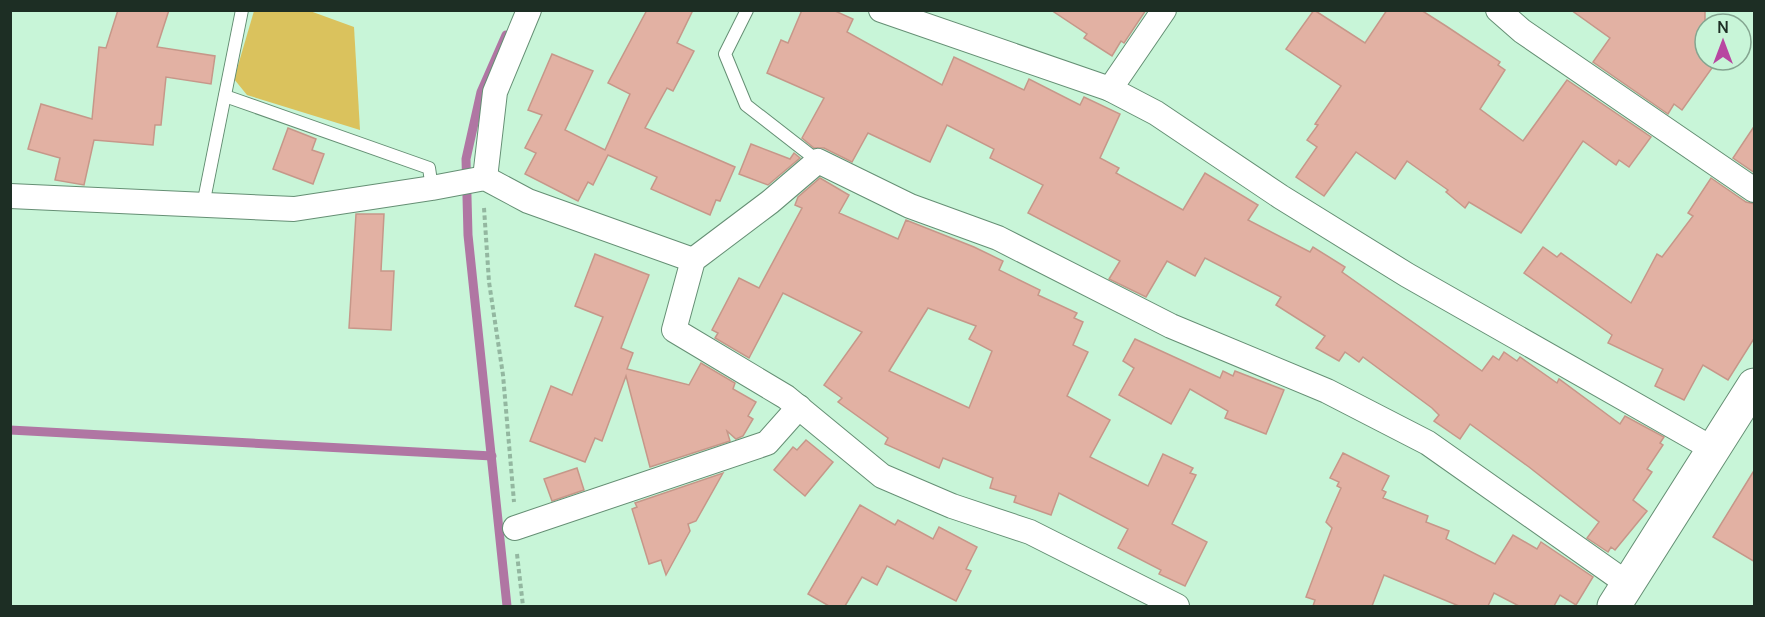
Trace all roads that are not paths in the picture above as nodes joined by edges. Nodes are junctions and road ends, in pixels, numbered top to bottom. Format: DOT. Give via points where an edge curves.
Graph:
graph roads {
  1 [pos="242,10"];
  2 [pos="529,10"];
  3 [pos="747,10"];
  4 [pos="881,10"];
  5 [pos="1164,10"];
  6 [pos="1498,10"];
  7 [pos="1110,89"];
  8 [pos="225,96"];
  9 [pos="818,161"];
  10 [pos="485,177"];
  11 [pos="432,188"];
  12 [pos="1755,190"];
  13 [pos="10,196"];
  14 [pos="203,205"];
  15 [pos="693,260"];
  16 [pos="1755,385"];
  17 [pos="799,407"];
  18 [pos="1713,449"];
  19 [pos="515,528"];
  20 [pos="1621,595"];
  21 [pos="1177,606"];
  1 -- 8 [label="lane"];
  2 -- 10 [label="street" via="495,92"];
  3 -- 9 [label="lane" via="725,54 746,105"];
  4 -- 7 [label="street"];
  5 -- 7 [label="street"];
  6 -- 12 [label="street" via="1522,31"];
  7 -- 18 [label="street" via="1156,113 1407,275"];
  8 -- 11 [label="lane" via="429,168"];
  8 -- 14 [label="lane"];
  9 -- 15 [label="street"];
  9 -- 20 [label="street" via="910,206 998,238 1171,326 1327,391 1428,443"];
  10 -- 11 [label="street"];
  10 -- 15 [label="street" via="528,201"];
  11 -- 14 [label="street" via="294,209"];
  13 -- 14 [label="street"];
  15 -- 17 [label="street" via="674,330"];
  16 -- 18 [label="street"];
  17 -- 19 [label="street" via="767,443"];
  17 -- 21 [label="street" via="882,476 952,506 1030,532"];
  18 -- 20 [label="street"];
}
